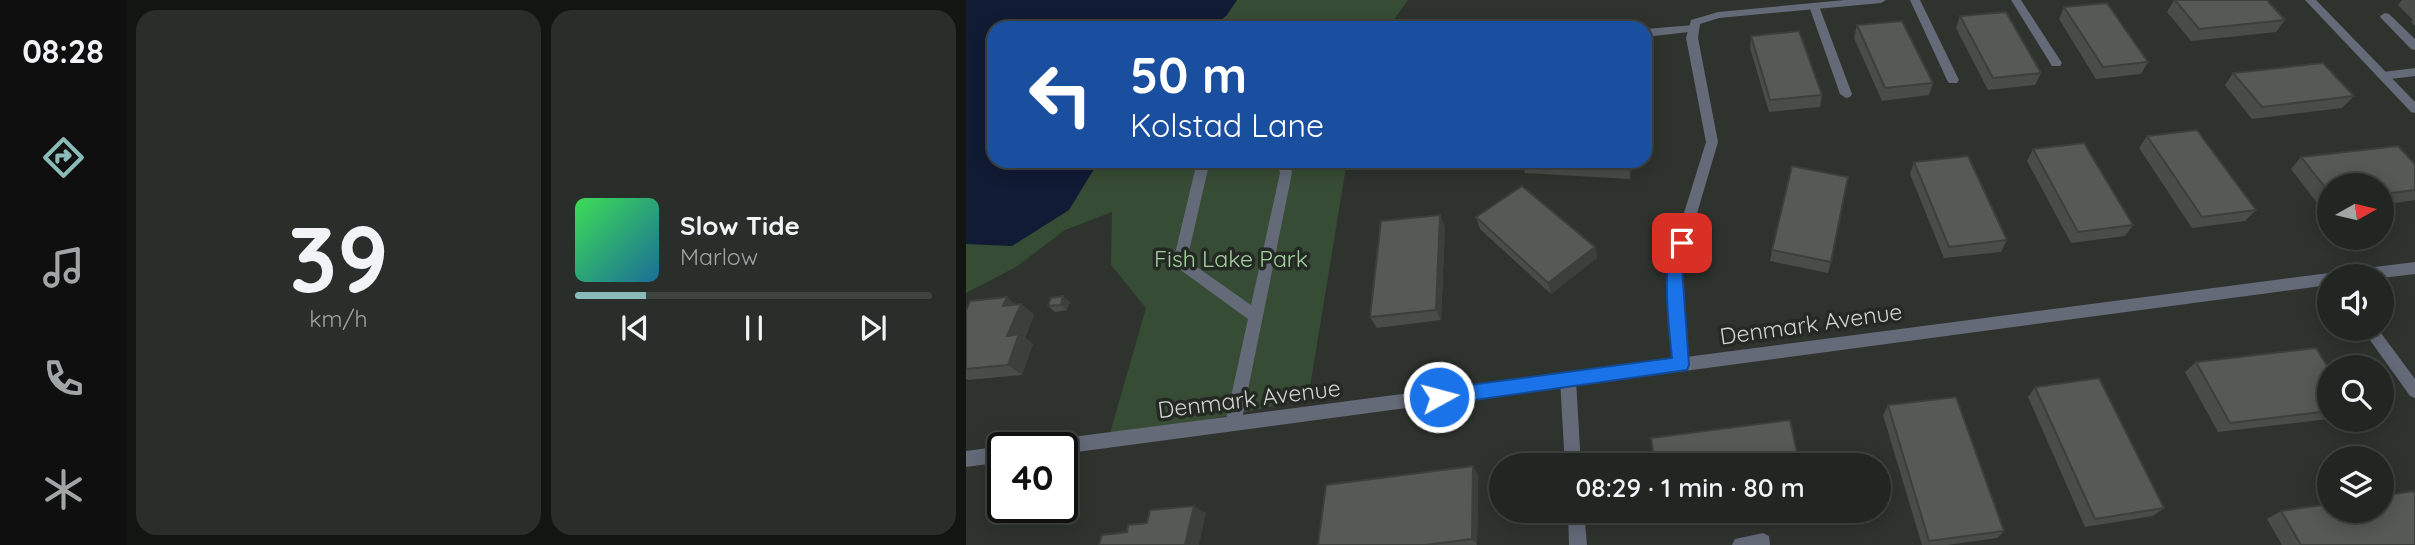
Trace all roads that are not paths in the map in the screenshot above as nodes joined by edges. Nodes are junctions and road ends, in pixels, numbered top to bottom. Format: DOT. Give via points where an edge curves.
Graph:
graph roads {
  1 [pos="1881,0"];
  2 [pos="1915,0"];
  3 [pos="2015,0"];
  4 [pos="2310,0"];
  5 [pos="1814,6"];
  6 [pos="2385,16"];
  7 [pos="1694,25"];
  8 [pos="1652,32"];
  9 [pos="2415,46"];
  10 [pos="2056,63"];
  11 [pos="2415,72"];
  12 [pos="2383,76"];
  13 [pos="1953,80"];
  14 [pos="1846,94"];
  15 [pos="2415,109"];
  16 [pos="1204,168"];
  17 [pos="1285,168"];
  18 [pos="2415,268"];
  19 [pos="2394,271"];
  20 [pos="2317,281"];
  21 [pos="1256,317"];
  22 [pos="2379,341"];
  23 [pos="1681,365"];
  24 [pos="1568,380"];
  25 [pos="2415,391"];
  26 [pos="1233,424"];
  27 [pos="1078,444"];
  28 [pos="1572,453"];
  29 [pos="987,456"];
  30 [pos="966,459"];
  31 [pos="1577,523"];
  32 [pos="1763,542"];
  33 [pos="1578,545"];
  34 [pos="1741,545"];
  1 -- 5 [label="street"];
  2 -- 13 [label="street"];
  3 -- 10 [label="street"];
  4 -- 12 [label="street"];
  5 -- 7 [label="street" via="1718,15"];
  5 -- 14 [label="street"];
  6 -- 9 [label="street"];
  7 -- 8 [label="street"];
  7 -- 23 [label="street" via="1692,38 1712,142 1674,268"];
  11 -- 12 [label="street"];
  12 -- 15 [label="street"];
  16 -- 21 [label="street" via="1180,262"];
  17 -- 21 [label="street"];
  18 -- 19 [label="street"];
  20 -- 23 [label="street, Denmark Avenue"];
  21 -- 26 [label="street"];
  22 -- 25 [label="street"];
  23 -- 24 [label="street, Denmark Avenue"];
  24 -- 26 [label="street, Denmark Avenue"];
  24 -- 28 [label="street"];
  26 -- 27 [label="street, Denmark Avenue"];
  29 -- 30 [label="street"];
  31 -- 33 [label="street"];
  32 -- 34 [label="street"];
}
